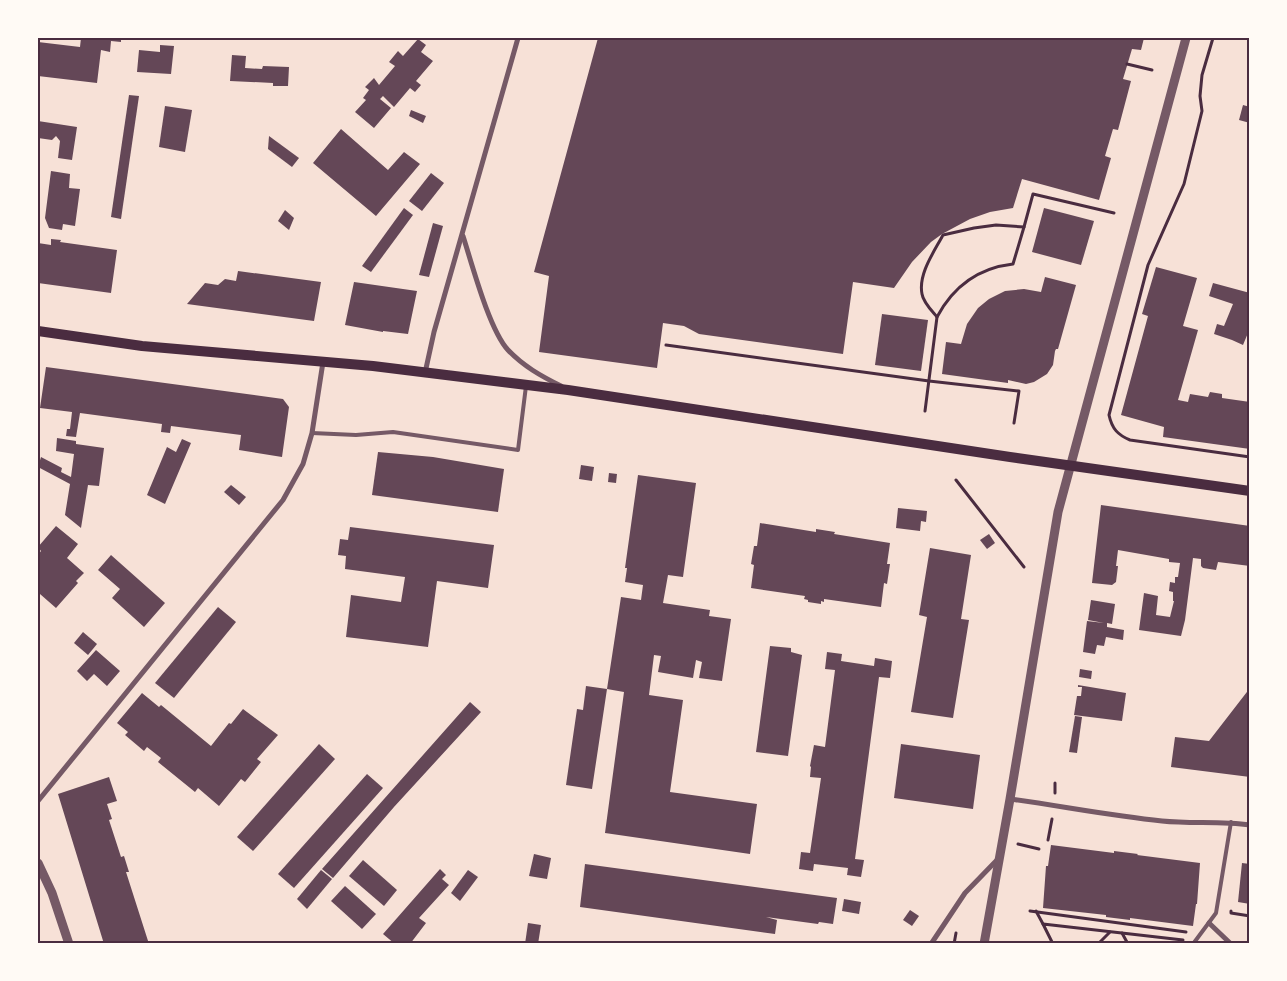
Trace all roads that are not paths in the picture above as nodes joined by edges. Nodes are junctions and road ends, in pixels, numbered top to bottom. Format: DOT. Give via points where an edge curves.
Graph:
graph roads {
  1 [pos="518,38"];
  2 [pos="1186,38"];
  3 [pos="463,236"];
  4 [pos="38,331"];
  5 [pos="324,362"];
  6 [pos="425,373"];
  7 [pos="526,385"];
  8 [pos="568,390"];
  9 [pos="312,433"];
  10 [pos="1071,466"];
  11 [pos="1250,491"];
  12 [pos="1010,799"];
  13 [pos="38,801"];
  14 [pos="1230,822"];
  15 [pos="1250,825"];
  16 [pos="998,859"];
  17 [pos="38,863"];
  18 [pos="1209,923"];
  19 [pos="69,944"];
  20 [pos="931,944"];
  21 [pos="984,944"];
  22 [pos="1193,944"];
  23 [pos="1231,944"];
  1 -- 3 [label="street"];
  2 -- 10 [label="street"];
  3 -- 6 [label="street"];
  3 -- 8 [label="street" via="492,322 506,348 536,374"];
  4 -- 5 [label="main road" via="142,346"];
  5 -- 6 [label="main road"];
  5 -- 9 [label="street"];
  6 -- 7 [label="main road"];
  7 -- 8 [label="main road"];
  7 -- 9 [label="lane" via="518,450 393,432 356,435"];
  8 -- 10 [label="main road"];
  9 -- 13 [label="street" via="303,464 283,500"];
  10 -- 11 [label="main road"];
  10 -- 12 [label="street" via="1058,512"];
  12 -- 14 [label="street" via="1138,819 1180,823"];
  12 -- 16 [label="street"];
  14 -- 15 [label="street"];
  14 -- 18 [label="lane" via="1216,914"];
  16 -- 20 [label="street" via="965,893"];
  16 -- 21 [label="street"];
  17 -- 19 [label="street"];
  18 -- 22 [label="lane"];
  18 -- 23 [label="street"];
}
